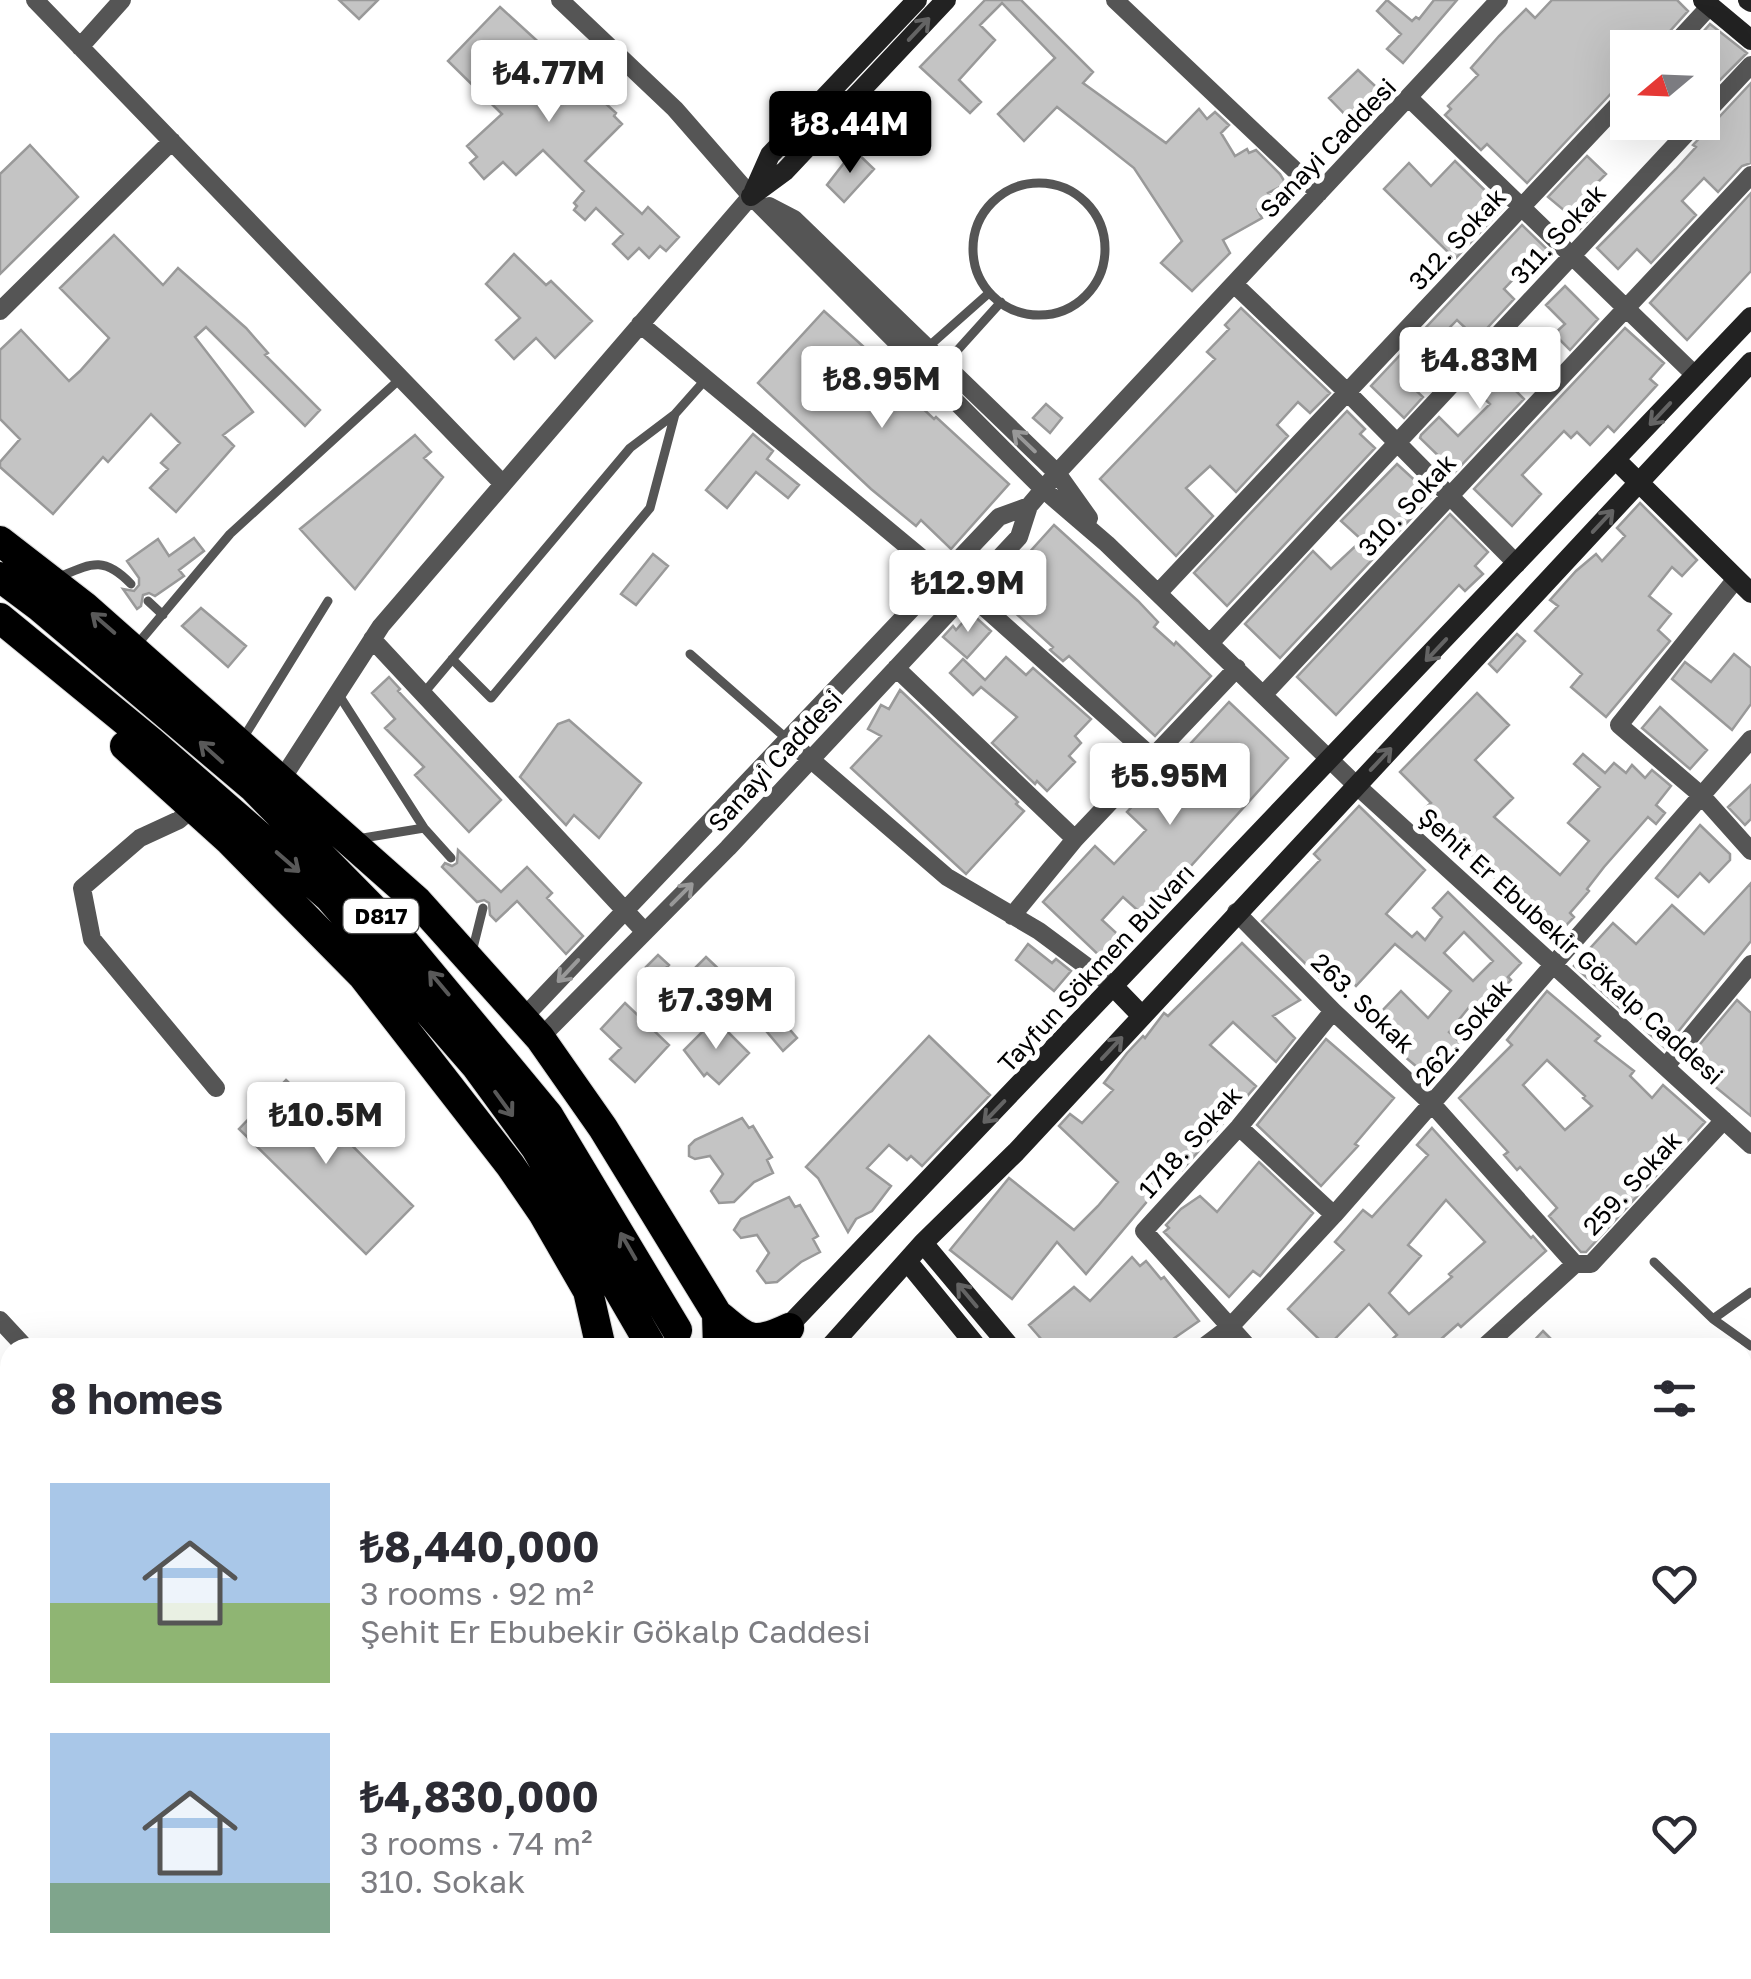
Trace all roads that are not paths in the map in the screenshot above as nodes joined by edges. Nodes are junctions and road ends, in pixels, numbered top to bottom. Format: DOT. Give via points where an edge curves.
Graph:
graph roads {
  1 [pos="34,0"];
  2 [pos="122,0"];
  3 [pos="560,0"];
  4 [pos="917,0"];
  5 [pos="946,0"];
  6 [pos="1115,0"];
  7 [pos="1499,0"];
  8 [pos="1706,3"];
  9 [pos="1685,30"];
  10 [pos="1751,40"];
  11 [pos="80,48"];
  12 [pos="1751,65"];
  13 [pos="1720,98"];
  14 [pos="1410,99"];
  15 [pos="1610,113"];
  16 [pos="1680,140"];
  17 [pos="172,141"];
  18 [pos="1751,175"];
  19 [pos="1319,194"];
  20 [pos="751,196"];
  21 [pos="1522,207"];
  22 [pos="1572,256"];
  23 [pos="1234,284"];
  24 [pos="989,293"];
  25 [pos="1001,302"];
  26 [pos="1626,308"];
  27 [pos="0,311"];
  28 [pos="1751,318"];
  29 [pos="640,324"];
  30 [pos="928,348"];
  31 [pos="1751,362"];
  32 [pos="945,364"];
  33 [pos="1696,376"];
  34 [pos="402,378"];
  35 [pos="706,379"];
  36 [pos="1348,392"];
  37 [pos="676,414"];
  38 [pos="1398,442"];
  39 [pos="1616,460"];
  40 [pos="1057,474"];
  41 [pos="502,483"];
  42 [pos="1638,483"];
  43 [pos="1044,489"];
  44 [pos="1449,496"];
  45 [pos="1028,506"];
  46 [pos="0,541"];
  47 [pos="1107,544"];
  48 [pos="1517,564"];
  49 [pos="942,576"];
  50 [pos="0,577"];
  51 [pos="51,581"];
  52 [pos="131,584"];
  53 [pos="1744,586"];
  54 [pos="1540,588"];
  55 [pos="967,592"];
  56 [pos="1158,592"];
  57 [pos="148,601"];
  58 [pos="328,601"];
  59 [pos="162,615"];
  60 [pos="0,618"];
  61 [pos="0,626"];
  62 [pos="372,640"];
  63 [pos="1210,642"];
  64 [pos="134,650"];
  65 [pos="690,654"];
  66 [pos="452,660"];
  67 [pos="896,668"];
  68 [pos="1237,668"];
  69 [pos="337,692"];
  70 [pos="423,694"];
  71 [pos="1264,694"];
  72 [pos="787,738"];
  73 [pos="1751,739"];
  74 [pos="240,743"];
  75 [pos="1152,757"];
  76 [pos="1328,757"];
  77 [pos="810,760"];
  78 [pos="282,779"];
  79 [pos="1356,785"];
  80 [pos="1701,796"];
  81 [pos="193,808"];
  82 [pos="424,828"];
  83 [pos="1075,839"];
  84 [pos="350,840"];
  85 [pos="1751,851"];
  86 [pos="450,858"];
  87 [pos="483,908"];
  88 [pos="625,910"];
  89 [pos="1236,912"];
  90 [pos="1012,916"];
  91 [pos="645,932"];
  92 [pos="470,960"];
  93 [pos="1555,964"];
  94 [pos="1751,964"];
  95 [pos="1113,986"];
  96 [pos="1333,1011"];
  97 [pos="1141,1015"];
  98 [pos="531,1028"];
  99 [pos="1666,1066"];
  100 [pos="216,1088"];
  101 [pos="1433,1105"];
  102 [pos="1724,1120"];
  103 [pos="1239,1127"];
  104 [pos="1751,1145"];
  105 [pos="1334,1215"];
  106 [pos="923,1242"];
  107 [pos="907,1261"];
  108 [pos="1654,1262"];
  109 [pos="1575,1264"];
  110 [pos="588,1291"];
  111 [pos="1751,1292"];
  112 [pos="717,1314"];
  113 [pos="1714,1319"];
  114 [pos="1230,1327"];
  115 [pos="789,1328"];
  116 [pos="588,1338"];
  117 [pos="599,1338"];
  118 [pos="718,1338"];
  119 [pos="749,1338"];
  120 [pos="768,1338"];
  121 [pos="777,1338"];
  122 [pos="837,1338"];
  123 [pos="970,1338"];
  124 [pos="1003,1338"];
  125 [pos="1215,1338"];
  126 [pos="1240,1338"];
  127 [pos="1494,1338"];
  128 [pos="1740,1338"];
  1 -- 11 [label="street"];
  2 -- 11 [label="street"];
  3 -- 20 [label="street" via="675,109"];
  4 -- 20 [label="main road" via="770,155"];
  20 -- 5 [label="main road, one-way" via="785,171"];
  6 -- 19 [label="street"];
  7 -- 14 [label="street, Sanayi Caddesi"];
  8 -- 9 [label="street"];
  8 -- 10 [label="main road"];
  11 -- 17 [label="street"];
  12 -- 13 [label="street"];
  14 -- 19 [label="street, Sanayi Caddesi"];
  14 -- 21 [label="street"];
  15 -- 21 [label="street, 312. Sokak"];
  16 -- 22 [label="street, 311. Sokak"];
  17 -- 27 [label="street"];
  17 -- 34 [label="street"];
  18 -- 26 [label="street, 310. Sokak"];
  19 -- 23 [label="street, Sanayi Caddesi"];
  20 -- 29 [label="street"];
  20 -- 30 [label="street" via="794,219"];
  20 -- 43 [label="street"];
  21 -- 22 [label="street"];
  21 -- 36 [label="street, 312. Sokak"];
  22 -- 26 [label="street"];
  22 -- 38 [label="street, 311. Sokak"];
  23 -- 36 [label="street"];
  23 -- 40 [label="street, Sanayi Caddesi"];
  24 -- 25 [label="lane"];
  24 -- 25 [label="lane" via="973,252 984,210 1020,185 1063,187 1082,198 1100,225 1104,257 1086,296 1048,315"];
  24 -- 30 [label="lane"];
  25 -- 32 [label="lane"];
  26 -- 33 [label="street"];
  26 -- 44 [label="street, 310. Sokak"];
  28 -- 33 [label="main road, Tayfun Sökmen Bulvarı"];
  29 -- 35 [label="street"];
  29 -- 41 [label="street"];
  30 -- 32 [label="street"];
  31 -- 42 [label="main road"];
  40 -- 32 [label="street, one-way"];
  33 -- 39 [label="main road, Tayfun Sökmen Bulvarı, one-way"];
  34 -- 41 [label="street"];
  34 -- 59 [label="lane" via="230,534"];
  35 -- 37 [label="lane"];
  35 -- 49 [label="street"];
  36 -- 38 [label="street"];
  36 -- 56 [label="street, 312. Sokak"];
  37 -- 66 [label="lane" via="630,448"];
  37 -- 66 [label="lane" via="650,508 492,698"];
  38 -- 44 [label="street"];
  38 -- 63 [label="street, 311. Sokak"];
  39 -- 42 [label="main road"];
  39 -- 48 [label="main road, Tayfun Sökmen Bulvarı"];
  40 -- 43 [label="street, Sanayi Caddesi"];
  40 -- 47 [label="street"];
  41 -- 62 [label="street"];
  42 -- 53 [label="main road"];
  54 -- 42 [label="main road, one-way"];
  43 -- 45 [label="street, Sanayi Caddesi"];
  43 -- 47 [label="street"];
  44 -- 48 [label="street"];
  44 -- 71 [label="street, 310. Sokak"];
  45 -- 49 [label="street, Sanayi Caddesi" via="999,517"];
  45 -- 55 [label="street, Sanayi Caddesi" via="1019,537"];
  46 -- 51 [label="highway"];
  47 -- 56 [label="street, Şehit Er Ebubekir Gökalp Caddesi"];
  48 -- 54 [label="main road"];
  48 -- 76 [label="main road, Tayfun Sökmen Bulvarı, one-way"];
  49 -- 55 [label="street"];
  49 -- 72 [label="street, Sanayi Caddesi"];
  60 -- 50 [label="highway, D817, one-way" via="329,897 476,1066 664,1337 548,1115 396,932 253,787"];
  51 -- 52 [label="lane" via="102,564 114,566"];
  64 -- 51 [label="highway, one-way"];
  53 -- 80 [label="street" via="1618,726"];
  79 -- 54 [label="main road, one-way"];
  55 -- 67 [label="street, Sanayi Caddesi"];
  55 -- 75 [label="street"];
  56 -- 63 [label="street, Şehit Er Ebubekir Gökalp Caddesi"];
  57 -- 59 [label="lane"];
  58 -- 74 [label="lane"];
  59 -- 64 [label="lane"];
  61 -- 81 [label="highway"];
  62 -- 69 [label="street"];
  62 -- 70 [label="street"];
  63 -- 68 [label="street, Şehit Er Ebubekir Gökalp Caddesi"];
  64 -- 74 [label="highway"];
  65 -- 72 [label="lane"];
  66 -- 70 [label="lane"];
  67 -- 77 [label="street, Sanayi Caddesi"];
  67 -- 83 [label="street"];
  68 -- 71 [label="street, Şehit Er Ebubekir Gökalp Caddesi"];
  68 -- 75 [label="street"];
  69 -- 78 [label="street"];
  69 -- 82 [label="lane"];
  70 -- 88 [label="street"];
  71 -- 76 [label="street, Şehit Er Ebubekir Gökalp Caddesi"];
  72 -- 77 [label="street"];
  72 -- 88 [label="street, Sanayi Caddesi"];
  73 -- 80 [label="street, 262. Sokak"];
  74 -- 78 [label="highway"];
  75 -- 83 [label="street"];
  76 -- 79 [label="street, Şehit Er Ebubekir Gökalp Caddesi"];
  76 -- 95 [label="main road, Tayfun Sökmen Bulvarı"];
  77 -- 90 [label="street" via="947,877"];
  91 -- 77 [label="street, Sanayi Caddesi, one-way"];
  78 -- 84 [label="highway"];
  79 -- 89 [label="main road"];
  79 -- 93 [label="street, Şehit Er Ebubekir Gökalp Caddesi"];
  80 -- 85 [label="street"];
  80 -- 93 [label="street, 262. Sokak"];
  81 -- 100 [label="street" via="140,838 82,888 92,939"];
  81 -- 110 [label="highway" via="363,976 510,1165"];
  82 -- 84 [label="lane"];
  82 -- 86 [label="lane"];
  83 -- 90 [label="street"];
  84 -- 92 [label="highway"];
  87 -- 92 [label="lane"];
  88 -- 91 [label="street"];
  88 -- 98 [label="street, Sanayi Caddesi, one-way"];
  89 -- 96 [label="street, 263. Sokak"];
  89 -- 97 [label="main road"];
  90 -- 95 [label="street"];
  91 -- 98 [label="street, Sanayi Caddesi"];
  92 -- 98 [label="highway"];
  93 -- 99 [label="street, Şehit Er Ebubekir Gökalp Caddesi"];
  93 -- 101 [label="street, 262. Sokak"];
  94 -- 99 [label="street"];
  95 -- 97 [label="main road"];
  95 -- 115 [label="main road, Tayfun Sökmen Bulvarı, one-way"];
  96 -- 101 [label="street, 263. Sokak"];
  96 -- 103 [label="street, 1718. Sokak"];
  106 -- 97 [label="main road, one-way"];
  98 -- 112 [label="highway" via="603,1128"];
  99 -- 102 [label="street, Şehit Er Ebubekir Gökalp Caddesi"];
  101 -- 105 [label="street, 262. Sokak"];
  101 -- 109 [label="street, 263. Sokak"];
  102 -- 104 [label="street, Şehit Er Ebubekir Gökalp Caddesi"];
  102 -- 109 [label="street, 259. Sokak" via="1592,1264"];
  103 -- 105 [label="street"];
  103 -- 114 [label="street, 1718. Sokak" via="1144,1230"];
  105 -- 114 [label="street, 262. Sokak"];
  106 -- 107 [label="main road"];
  124 -- 106 [label="main road, one-way"];
  107 -- 122 [label="main road"];
  107 -- 123 [label="main road"];
  108 -- 113 [label="lane"];
  109 -- 127 [label="street, 259. Sokak"];
  110 -- 116 [label="highway"];
  110 -- 117 [label="highway"];
  111 -- 113 [label="lane"];
  112 -- 118 [label="highway"];
  112 -- 119 [label="highway"];
  113 -- 128 [label="lane"];
  114 -- 125 [label="street, 262. Sokak"];
  114 -- 126 [label="street, 1718. Sokak"];
  115 -- 120 [label="highway"];
  115 -- 121 [label="main road, Tayfun Sökmen Bulvarı"];
}
